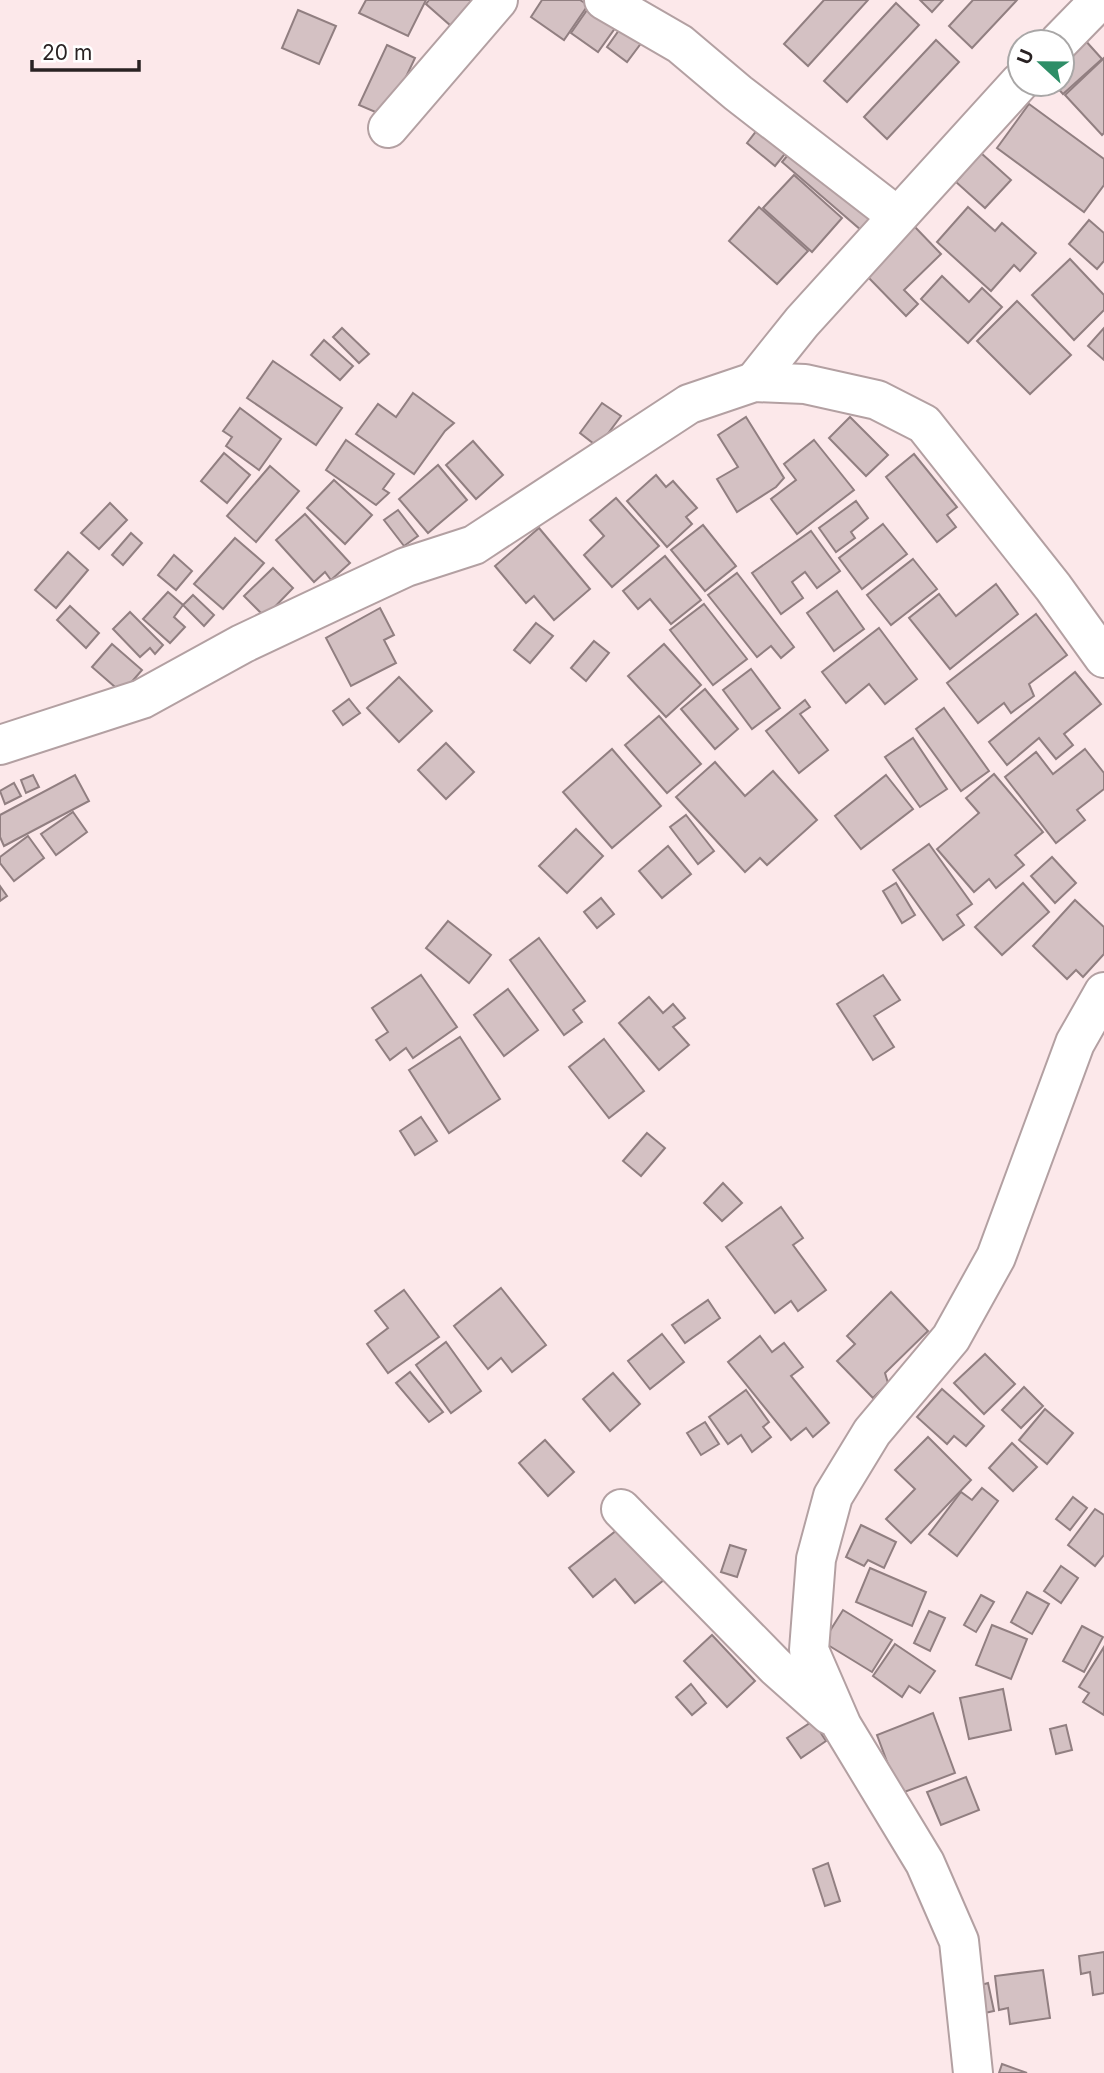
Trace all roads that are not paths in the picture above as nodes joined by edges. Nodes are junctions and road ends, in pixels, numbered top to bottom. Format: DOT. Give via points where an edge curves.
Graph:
graph roads {
  1 [pos="498,0"];
  2 [pos="604,0"];
  3 [pos="1100,0"];
  4 [pos="1073,28"];
  5 [pos="1006,97"];
  6 [pos="388,128"];
  7 [pos="897,216"];
  8 [pos="754,382"];
  9 [pos="1104,658"];
  10 [pos="0,744"];
  11 [pos="1104,992"];
  12 [pos="621,1509"];
  13 [pos="842,1726"];
  14 [pos="973,2073"];
  1 -- 6 [label="street"];
  2 -- 7 [label="street" via="680,44"];
  3 -- 4 [label="street"];
  5 -- 7 [label="street"];
  7 -- 8 [label="street"];
  8 -- 9 [label="street" via="805,384 877,400 924,424"];
  8 -- 10 [label="street" via="689,404 474,545 406,567 242,644 142,699"];
  11 -- 13 [label="street" via="1075,1043 996,1257 951,1338 872,1432 833,1496 816,1559 809,1650"];
  12 -- 13 [label="street" via="776,1667"];
  13 -- 14 [label="street" via="925,1863 959,1941"];
}
